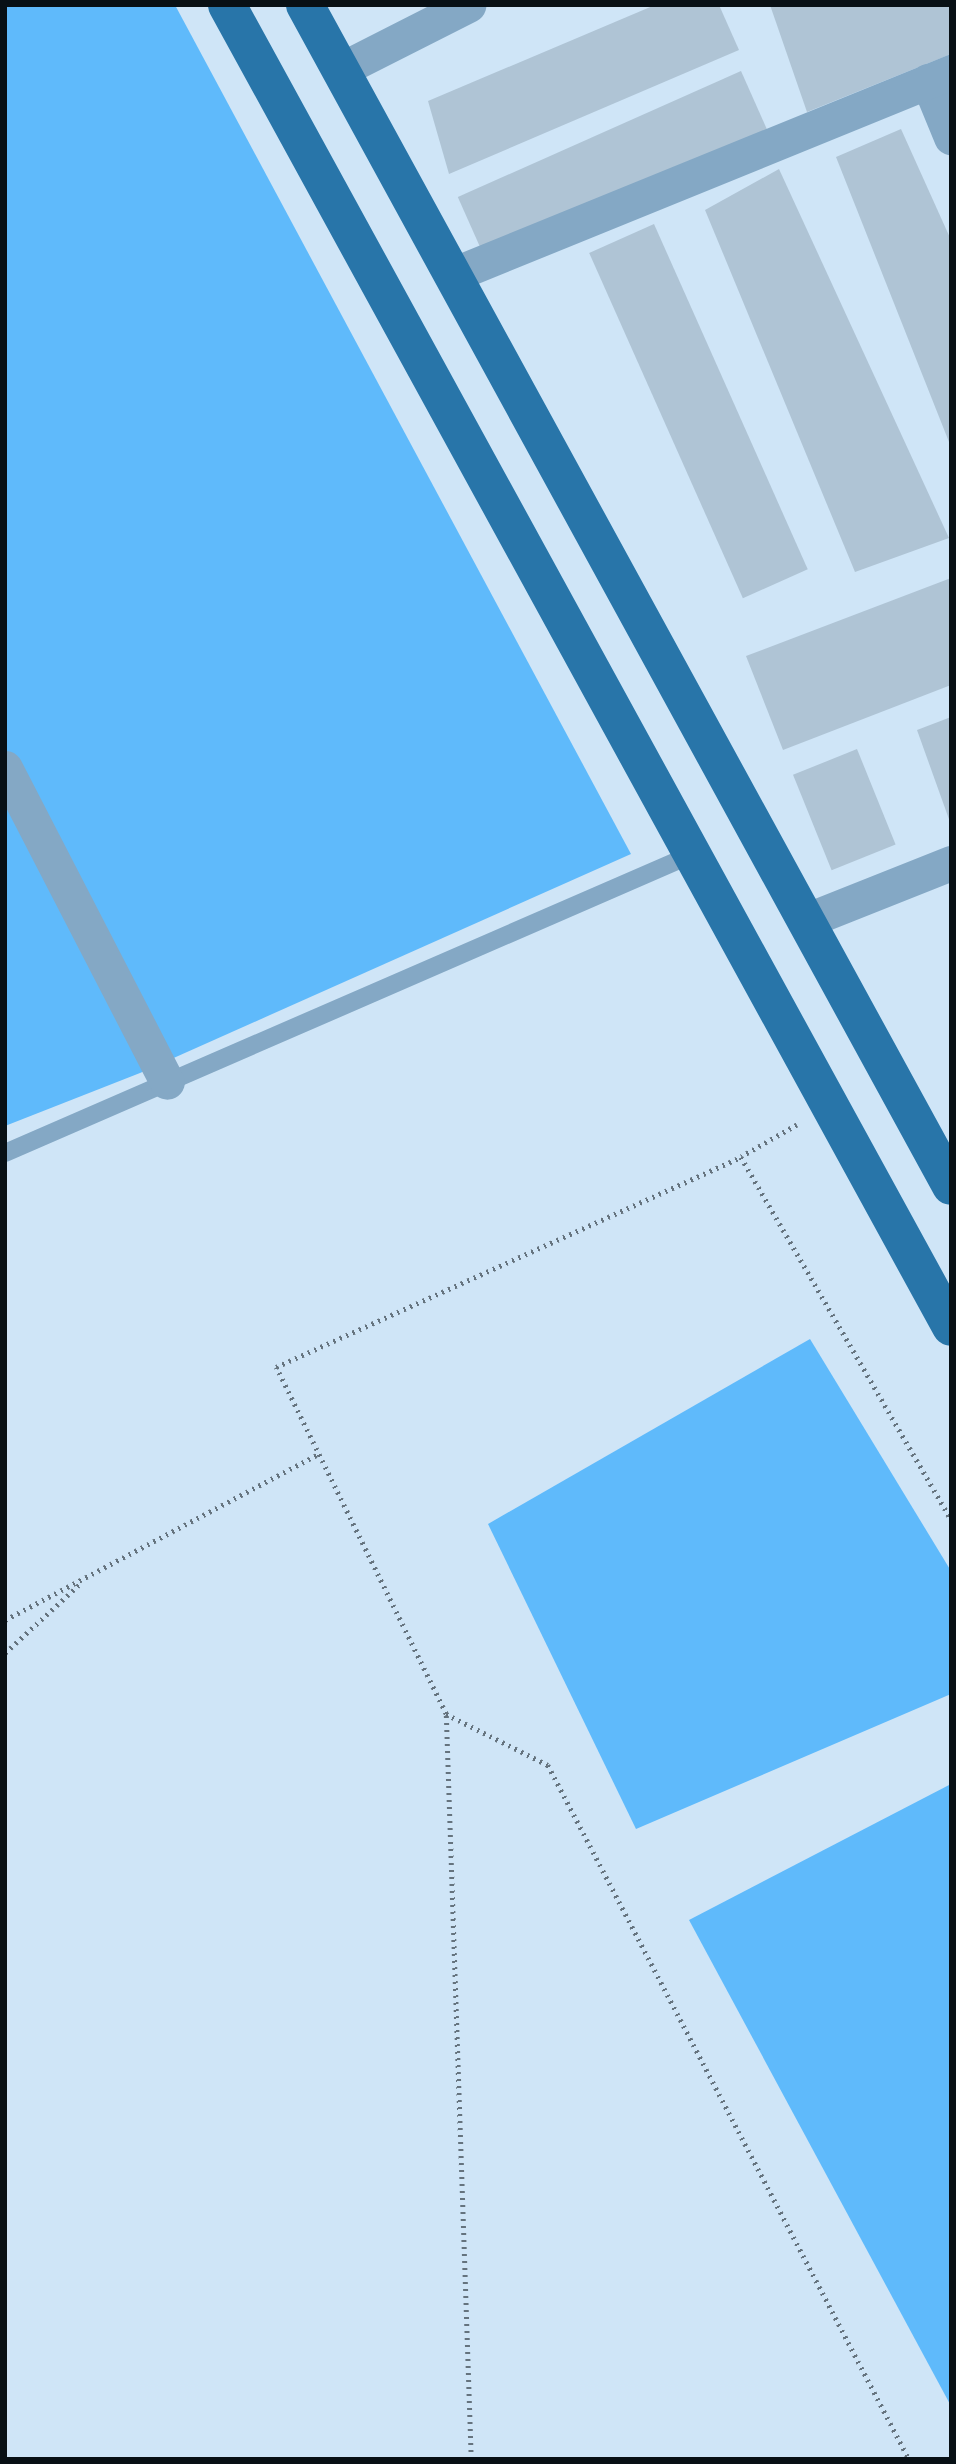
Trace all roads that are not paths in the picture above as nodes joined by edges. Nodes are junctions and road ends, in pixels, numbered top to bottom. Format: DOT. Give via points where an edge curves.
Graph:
graph roads {
  1 [pos="227,5"];
  2 [pos="305,5"];
  3 [pos="468,5"];
  4 [pos="340,70"];
  5 [pos="939,76"];
  6 [pos="951,137"];
  7 [pos="452,275"];
  8 [pos="5,768"];
  9 [pos="694,854"];
  10 [pos="951,863"];
  11 [pos="805,921"];
  12 [pos="167,1082"];
  13 [pos="5,1153"];
  14 [pos="945,1163"];
  15 [pos="951,1327"];
  1 -- 9 [label="main road"];
  2 -- 4 [label="main road"];
  3 -- 4 [label="street"];
  4 -- 7 [label="main road"];
  5 -- 6 [label="street"];
  5 -- 7 [label="street"];
  7 -- 11 [label="main road"];
  8 -- 12 [label="street"];
  9 -- 12 [label="lane"];
  9 -- 15 [label="main road"];
  10 -- 11 [label="street"];
  11 -- 14 [label="main road"];
  12 -- 13 [label="lane"];
}
